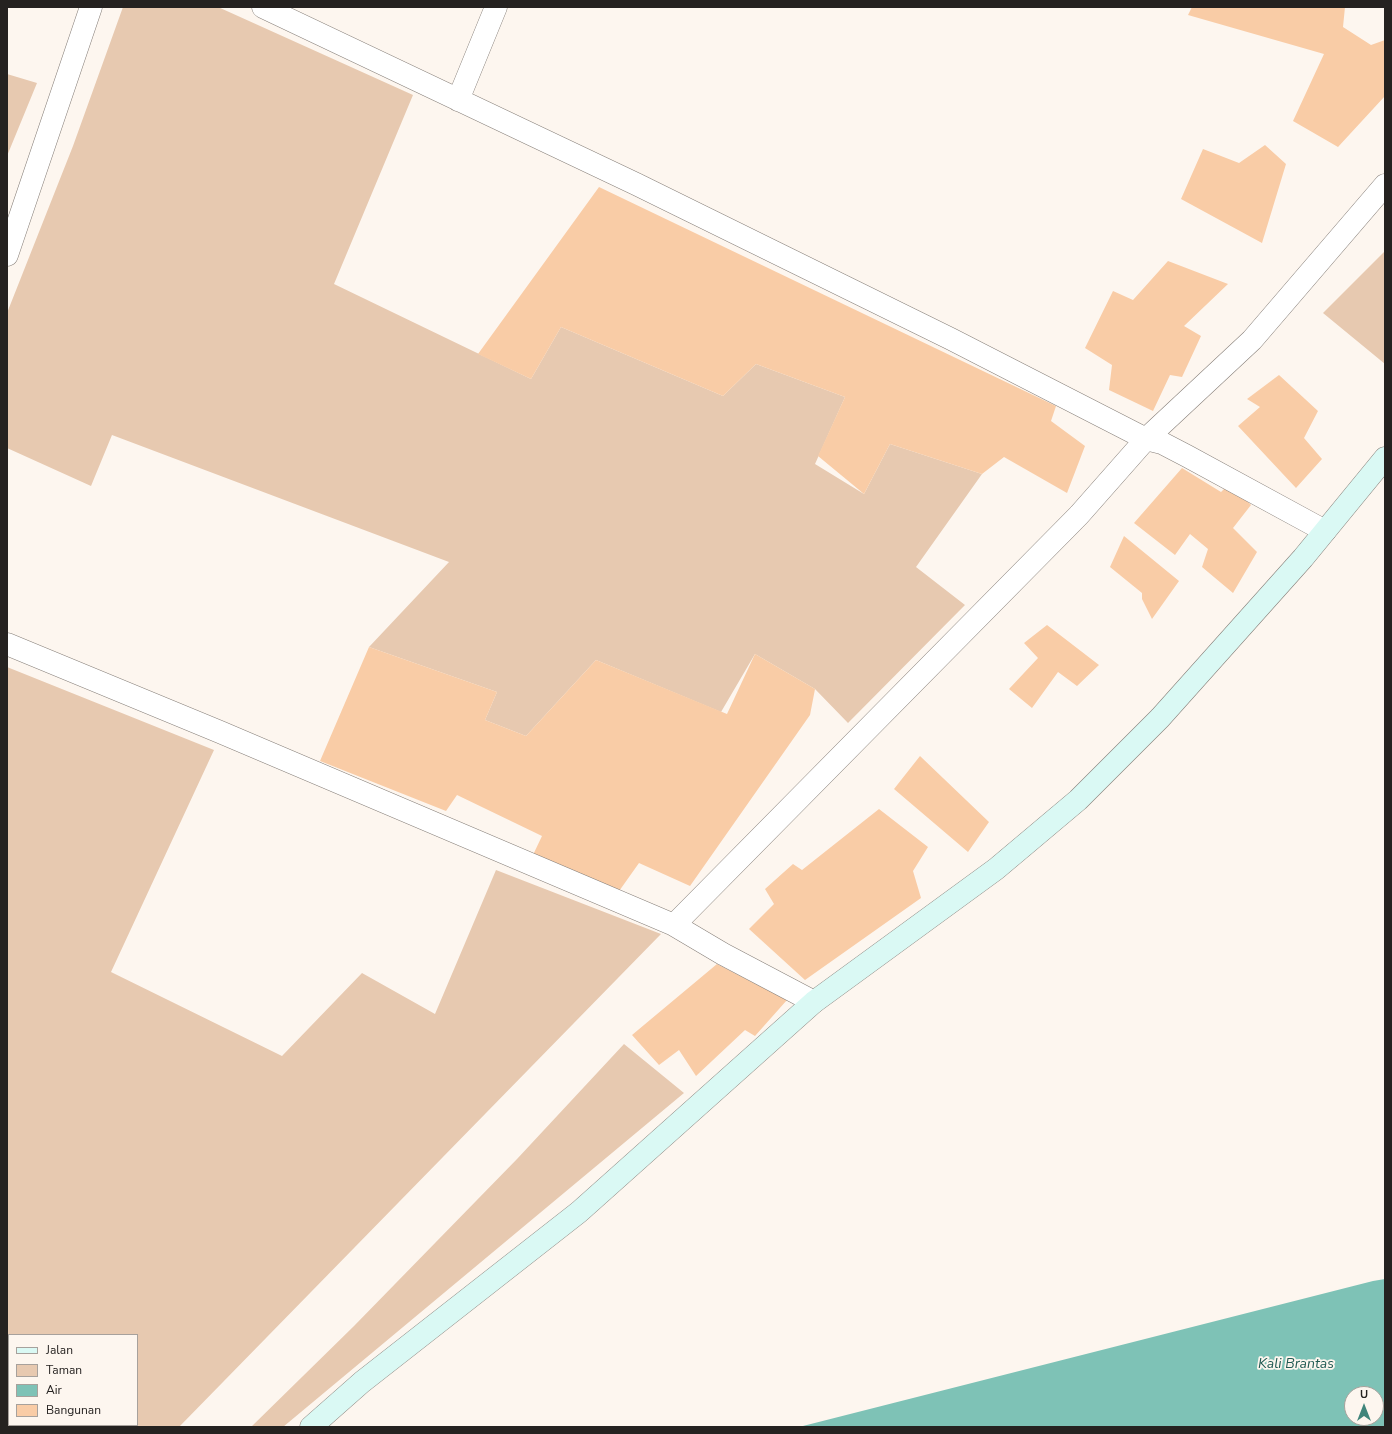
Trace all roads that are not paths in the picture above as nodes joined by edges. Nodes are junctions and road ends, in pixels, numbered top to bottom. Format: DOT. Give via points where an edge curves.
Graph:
graph roads {
  1 [pos="90,7"];
  2 [pos="263,7"];
  3 [pos="496,7"];
  4 [pos="458,100"];
  5 [pos="1385,185"];
  6 [pos="7,255"];
  7 [pos="1154,441"];
  8 [pos="1385,458"];
  9 [pos="1325,531"];
  10 [pos="7,644"];
  11 [pos="674,925"];
  12 [pos="814,1002"];
  13 [pos="311,1427"];
  1 -- 6 [label="street"];
  2 -- 4 [label="street"];
  3 -- 4 [label="street"];
  4 -- 7 [label="street" via="636,184"];
  5 -- 7 [label="street" via="1252,340"];
  7 -- 9 [label="street" via="1188,456"];
  7 -- 11 [label="street"];
  8 -- 9 [label="main road"];
  9 -- 12 [label="main road" via="1160,718 1078,800 996,869"];
  10 -- 11 [label="street"];
  11 -- 12 [label="street"];
  12 -- 13 [label="main road" via="579,1212 362,1382"];
}
